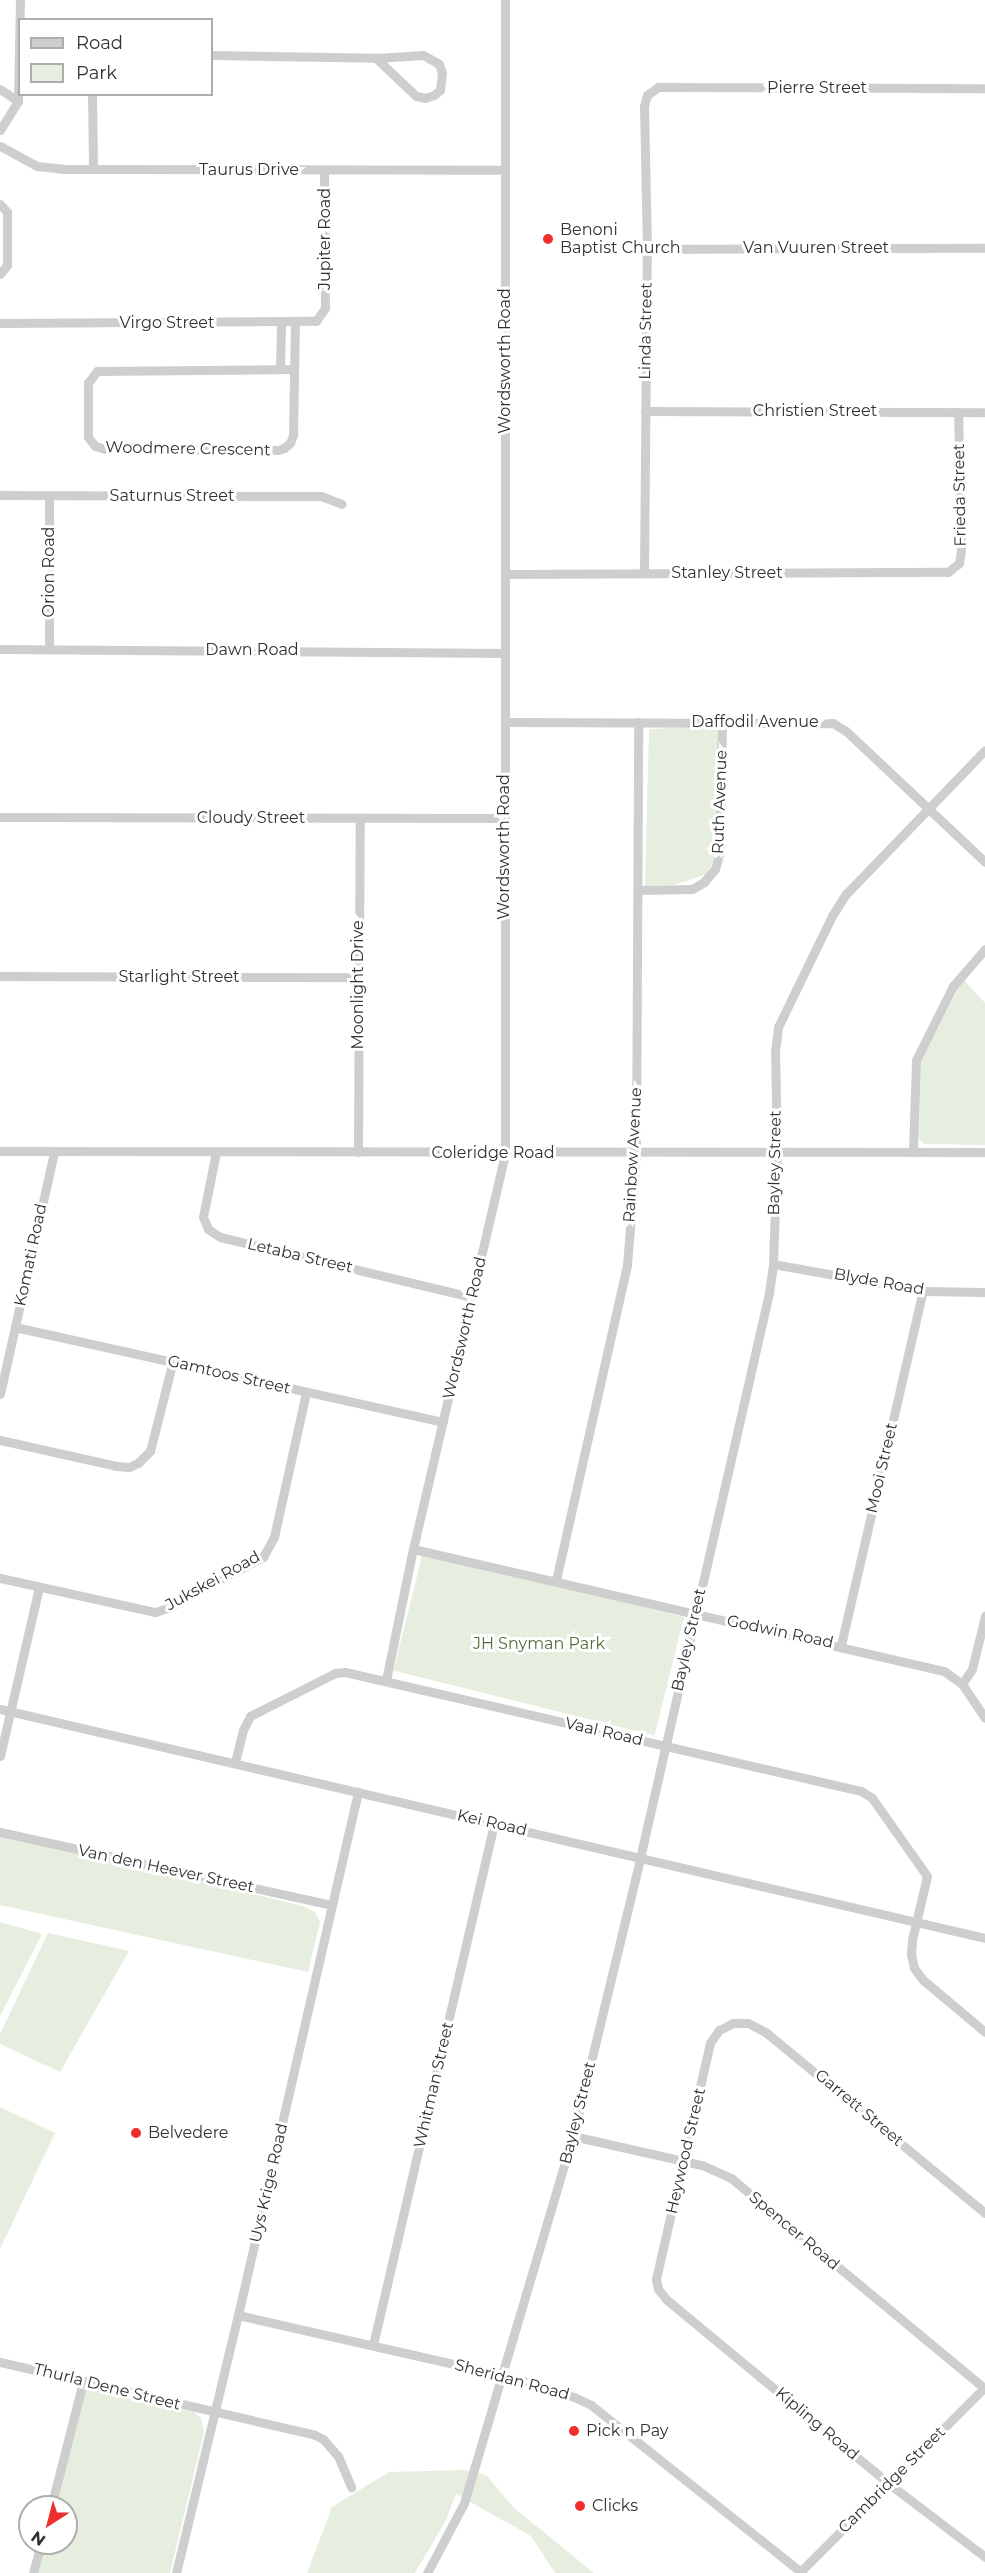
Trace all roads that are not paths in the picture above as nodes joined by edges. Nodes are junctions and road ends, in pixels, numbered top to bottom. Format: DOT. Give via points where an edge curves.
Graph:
graph roads {
  1 [pos="20,0"];
  2 [pos="505,0"];
  3 [pos="20,18"];
  4 [pos="213,55"];
  5 [pos="376,58"];
  6 [pos="985,88"];
  7 [pos="0,89"];
  8 [pos="650,92"];
  9 [pos="18,96"];
  10 [pos="92,96"];
  11 [pos="18,101"];
  12 [pos="0,130"];
  13 [pos="0,146"];
  14 [pos="93,169"];
  15 [pos="324,170"];
  16 [pos="503,170"];
  17 [pos="0,204"];
  18 [pos="985,248"];
  19 [pos="646,249"];
  20 [pos="0,273"];
  21 [pos="325,308"];
  22 [pos="0,323"];
  23 [pos="281,324"];
  24 [pos="295,324"];
  25 [pos="280,369"];
  26 [pos="293,369"];
  27 [pos="645,411"];
  28 [pos="958,412"];
  29 [pos="985,412"];
  30 [pos="0,495"];
  31 [pos="49,495"];
  32 [pos="342,504"];
  33 [pos="948,572"];
  34 [pos="644,573"];
  35 [pos="506,574"];
  36 [pos="49,648"];
  37 [pos="0,650"];
  38 [pos="505,653"];
  39 [pos="506,722"];
  40 [pos="638,722"];
  41 [pos="722,723"];
  42 [pos="985,750"];
  43 [pos="930,808"];
  44 [pos="0,817"];
  45 [pos="360,818"];
  46 [pos="503,818"];
  47 [pos="985,862"];
  48 [pos="639,890"];
  49 [pos="985,949"];
  50 [pos="0,976"];
  51 [pos="357,977"];
  52 [pos="0,1152"];
  53 [pos="54,1152"];
  54 [pos="216,1152"];
  55 [pos="358,1152"];
  56 [pos="777,1152"];
  57 [pos="913,1152"];
  58 [pos="985,1152"];
  59 [pos="505,1153"];
  60 [pos="636,1154"];
  61 [pos="773,1264"];
  62 [pos="923,1291"];
  63 [pos="985,1292"];
  64 [pos="472,1297"];
  65 [pos="15,1327"];
  66 [pos="173,1361"];
  67 [pos="306,1393"];
  68 [pos="0,1394"];
  69 [pos="443,1422"];
  70 [pos="0,1440"];
  71 [pos="413,1549"];
  72 [pos="0,1578"];
  73 [pos="556,1580"];
  74 [pos="39,1587"];
  75 [pos="695,1614"];
  76 [pos="985,1616"];
  77 [pos="841,1646"];
  78 [pos="386,1680"];
  79 [pos="962,1684"];
  80 [pos="5,1710"];
  81 [pos="985,1718"];
  82 [pos="665,1747"];
  83 [pos="0,1756"];
  84 [pos="235,1762"];
  85 [pos="358,1792"];
  86 [pos="494,1824"];
  87 [pos="0,1832"];
  88 [pos="640,1858"];
  89 [pos="331,1905"];
  90 [pos="918,1922"];
  91 [pos="985,1938"];
  92 [pos="726,2025"];
  93 [pos="985,2032"];
  94 [pos="573,2136"];
  95 [pos="684,2161"];
  96 [pos="985,2213"];
  97 [pos="657,2283"];
  98 [pos="238,2315"];
  99 [pos="373,2345"];
  100 [pos="0,2362"];
  101 [pos="504,2376"];
  102 [pos="83,2381"];
  103 [pos="984,2388"];
  104 [pos="213,2413"];
  105 [pos="888,2483"];
  106 [pos="351,2487"];
  107 [pos="54,2495"];
  108 [pos="984,2554"];
  109 [pos="38,2555"];
  110 [pos="800,2572"];
  111 [pos="33,2573"];
  112 [pos="176,2573"];
  113 [pos="427,2573"];
  1 -- 3 [label="street"];
  2 -- 16 [label="street, Wordsworth Road"];
  4 -- 5 [label="street"];
  5 -- 5 [label="street" via="423,55 432,59 442,73 440,90 425,98 416,96"];
  6 -- 8 [label="street, Pierre Street" via="658,87"];
  7 -- 11 [label="street"];
  8 -- 19 [label="street, Linda Street" via="644,106"];
  9 -- 11 [label="street"];
  10 -- 14 [label="street"];
  11 -- 12 [label="street"];
  13 -- 14 [label="street, Taurus Drive" via="37,166"];
  14 -- 15 [label="street, Taurus Drive"];
  15 -- 16 [label="street, Taurus Drive"];
  15 -- 21 [label="street, Jupiter Road"];
  16 -- 35 [label="street, Wordsworth Road"];
  17 -- 20 [label="street" via="7,212 7,265"];
  18 -- 19 [label="street, Van Vuuren Street"];
  19 -- 27 [label="street, Linda Street"];
  21 -- 24 [label="street, Virgo Street" via="316,321"];
  22 -- 23 [label="street, Virgo Street"];
  23 -- 24 [label="street, Virgo Street"];
  23 -- 25 [label="street"];
  24 -- 26 [label="street, Woodmere Crescent"];
  25 -- 26 [label="street, Woodmere Crescent"];
  25 -- 26 [label="street, Woodmere Crescent" via="97,371 88,383 88,437 95,446 105,449 278,450 290,443 293,435"];
  27 -- 28 [label="street, Christien Street"];
  27 -- 34 [label="street, Linda Street"];
  28 -- 29 [label="street, Christien Street"];
  28 -- 33 [label="street, Frieda Street" via="961,551 959,563"];
  30 -- 31 [label="street, Saturnus Street"];
  31 -- 32 [label="street, Saturnus Street" via="321,496"];
  31 -- 36 [label="street, Orion Road"];
  33 -- 34 [label="street, Stanley Street"];
  34 -- 35 [label="street, Stanley Street"];
  35 -- 38 [label="street, Wordsworth Road"];
  36 -- 37 [label="street, Dawn Road"];
  36 -- 38 [label="street, Dawn Road"];
  38 -- 39 [label="street, Wordsworth Road"];
  39 -- 40 [label="street, Daffodil Avenue"];
  39 -- 46 [label="street, Wordsworth Road"];
  40 -- 41 [label="street, Daffodil Avenue"];
  40 -- 48 [label="street, Rainbow Avenue"];
  41 -- 43 [label="street, Daffodil Avenue" via="838,725"];
  41 -- 48 [label="street, Ruth Avenue" via="720,851 715,868 692,889"];
  42 -- 43 [label="street, Bayley Street"];
  43 -- 47 [label="street, Daffodil Avenue"];
  43 -- 56 [label="street, Bayley Street" via="839,905 778,1027"];
  44 -- 45 [label="street, Cloudy Street"];
  45 -- 46 [label="street, Cloudy Street"];
  45 -- 51 [label="street, Moonlight Drive"];
  46 -- 59 [label="street, Wordsworth Road"];
  48 -- 60 [label="street, Rainbow Avenue"];
  49 -- 57 [label="street" via="944,1001 916,1060"];
  50 -- 51 [label="street, Starlight Street"];
  51 -- 55 [label="street, Moonlight Drive"];
  52 -- 53 [label="street, Coleridge Road"];
  53 -- 54 [label="street, Coleridge Road"];
  53 -- 65 [label="street, Komati Road"];
  54 -- 55 [label="street, Coleridge Road"];
  54 -- 64 [label="street, Letaba Street" via="203,1217 208,1229 219,1237"];
  55 -- 59 [label="street, Coleridge Road"];
  56 -- 57 [label="street, Coleridge Road"];
  56 -- 60 [label="street, Coleridge Road"];
  56 -- 61 [label="street, Bayley Street"];
  57 -- 58 [label="street, Coleridge Road"];
  59 -- 60 [label="street, Coleridge Road"];
  59 -- 64 [label="street, Wordsworth Road"];
  60 -- 73 [label="street, Rainbow Avenue" via="624,1282"];
  61 -- 62 [label="street, Blyde Road"];
  61 -- 75 [label="street, Bayley Street" via="770,1293"];
  62 -- 63 [label="street, Blyde Road"];
  62 -- 77 [label="street, Mooi Street"];
  64 -- 69 [label="street, Wordsworth Road"];
  65 -- 66 [label="street, Gamtoos Street"];
  65 -- 68 [label="street, Komati Road"];
  66 -- 67 [label="street, Gamtoos Street"];
  66 -- 70 [label="street" via="150,1451 138,1463 116,1466"];
  67 -- 69 [label="street, Gamtoos Street"];
  67 -- 74 [label="street, Jukskei Road" via="274,1537 262,1557 155,1612"];
  69 -- 71 [label="street, Wordsworth Road"];
  71 -- 73 [label="street, Godwin Road"];
  71 -- 78 [label="street, Wordsworth Road"];
  72 -- 74 [label="street, Jukskei Road"];
  73 -- 75 [label="street, Godwin Road"];
  74 -- 80 [label="street"];
  75 -- 77 [label="street, Godwin Road"];
  75 -- 82 [label="street, Bayley Street"];
  76 -- 79 [label="street" via="972,1669"];
  77 -- 79 [label="street, Godwin Road" via="944,1671"];
  78 -- 82 [label="street, Vaal Road"];
  78 -- 84 [label="street, Vaal Road" via="334,1673 255,1713 243,1730"];
  79 -- 81 [label="street, Godwin Road"];
  80 -- 83 [label="street"];
  80 -- 84 [label="street, Kei Road"];
  82 -- 88 [label="street, Bayley Street"];
  82 -- 90 [label="street, Vaal Road" via="857,1789 869,1795 927,1876"];
  84 -- 85 [label="street, Kei Road"];
  85 -- 86 [label="street, Kei Road"];
  85 -- 89 [label="street, Uys Krige Road"];
  86 -- 88 [label="street, Kei Road"];
  86 -- 99 [label="street, Whitman Street"];
  87 -- 89 [label="street, Van den Heever Street"];
  88 -- 90 [label="street, Kei Road"];
  88 -- 94 [label="street, Bayley Street"];
  89 -- 98 [label="street, Uys Krige Road"];
  90 -- 91 [label="street, Kei Road"];
  90 -- 93 [label="street, Vaal Road" via="911,1954 918,1974"];
  92 -- 95 [label="street, Heywood Street" via="711,2043"];
  92 -- 96 [label="street, Garrett Street" via="741,2022 767,2032"];
  94 -- 95 [label="street, Spencer Road"];
  94 -- 101 [label="street, Bayley Street"];
  95 -- 97 [label="street, Heywood Street"];
  95 -- 103 [label="street, Spencer Road" via="731,2178"];
  97 -- 105 [label="street, Kipling Road" via="667,2300"];
  98 -- 99 [label="street, Sheridan Road"];
  98 -- 104 [label="street, Uys Krige Road"];
  99 -- 101 [label="street, Sheridan Road"];
  100 -- 102 [label="street, Thurla Dene Street"];
  101 -- 110 [label="street, Sheridan Road" via="559,2391 591,2405"];
  101 -- 113 [label="street, Bayley Street" via="464,2503"];
  102 -- 104 [label="street, Thurla Dene Street"];
  102 -- 107 [label="street"];
  103 -- 105 [label="street, Cambridge Street"];
  104 -- 106 [label="street, Thurla Dene Street" via="323,2439 345,2468"];
  104 -- 112 [label="street, Uys Krige Road"];
  105 -- 108 [label="street, Kipling Road"];
  105 -- 110 [label="street, Cambridge Street"];
  109 -- 111 [label="street"];
}
